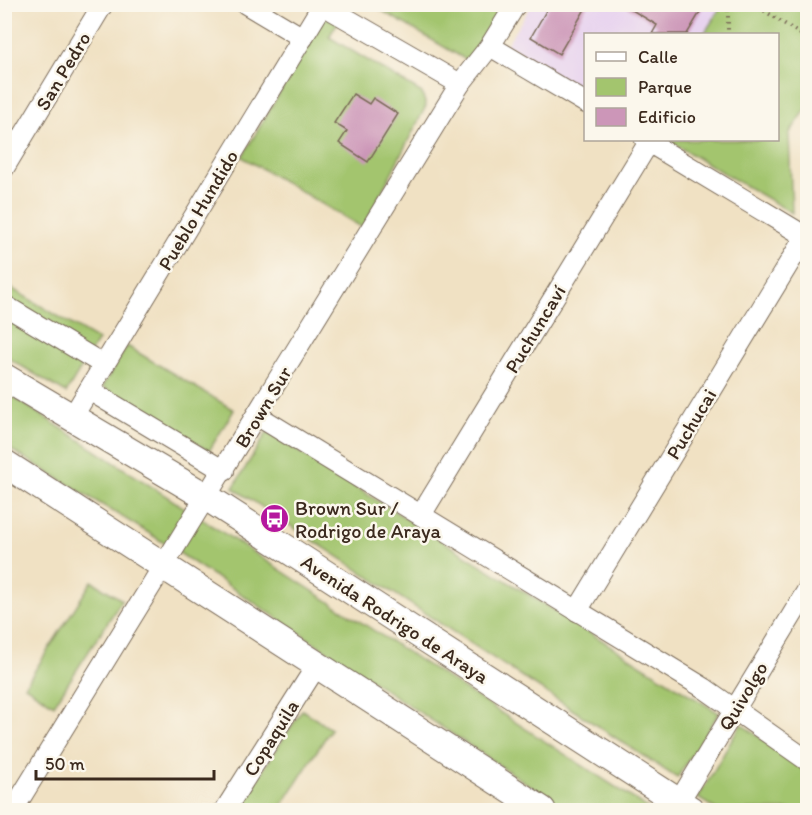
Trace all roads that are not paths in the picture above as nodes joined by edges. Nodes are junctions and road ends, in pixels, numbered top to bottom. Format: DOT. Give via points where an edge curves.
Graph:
graph roads {
  1 [pos="104,4"];
  2 [pos="246,4"];
  3 [pos="516,4"];
  4 [pos="323,5"];
  5 [pos="303,38"];
  6 [pos="490,46"];
  7 [pos="460,84"];
  8 [pos="584,102"];
  9 [pos="647,141"];
  10 [pos="4,168"];
  11 [pos="806,237"];
  12 [pos="4,304"];
  13 [pos="104,365"];
  14 [pos="4,377"];
  15 [pos="89,390"];
  16 [pos="73,416"];
  17 [pos="258,416"];
  18 [pos="4,463"];
  19 [pos="224,471"];
  20 [pos="208,498"];
  21 [pos="421,516"];
  22 [pos="164,568"];
  23 [pos="807,589"];
  24 [pos="577,611"];
  25 [pos="317,665"];
  26 [pos="735,710"];
  27 [pos="807,761"];
  28 [pos="685,807"];
  29 [pos="13,810"];
  30 [pos="225,810"];
  31 [pos="542,810"];
  1 -- 10 [label="street, San Pedro"];
  2 -- 5 [label="street"];
  3 -- 6 [label="street, Brown Sur"];
  4 -- 5 [label="street, Pueblo Hundido"];
  4 -- 7 [label="street"];
  5 -- 13 [label="street, Pueblo Hundido"];
  6 -- 7 [label="street, Brown Sur"];
  6 -- 8 [label="street"];
  7 -- 17 [label="street, Brown Sur"];
  9 -- 11 [label="street"];
  9 -- 21 [label="street, Puchuncaví"];
  11 -- 24 [label="street, Puchucai"];
  12 -- 13 [label="street"];
  13 -- 15 [label="street, Pueblo Hundido"];
  14 -- 16 [label="main road, Avenida Rodrigo de Araya"];
  15 -- 16 [label="street, Pueblo Hundido"];
  15 -- 19 [label="street"];
  16 -- 20 [label="main road, Avenida Rodrigo de Araya"];
  17 -- 19 [label="street, Brown Sur"];
  17 -- 21 [label="street"];
  18 -- 22 [label="main road"];
  19 -- 20 [label="street, Brown Sur"];
  20 -- 22 [label="street, Brown Sur"];
  20 -- 28 [label="main road, Avenida Rodrigo de Araya"];
  21 -- 24 [label="street"];
  22 -- 25 [label="main road"];
  22 -- 29 [label="street, Brown Sur"];
  23 -- 26 [label="street, Quivolgo"];
  24 -- 26 [label="street"];
  25 -- 30 [label="street, Copaquila"];
  25 -- 31 [label="main road"];
  26 -- 27 [label="street"];
  26 -- 28 [label="street, Quivolgo"];
}
